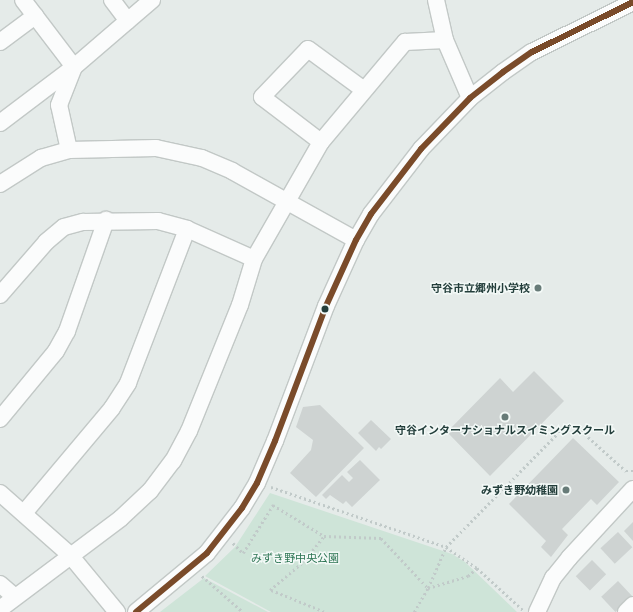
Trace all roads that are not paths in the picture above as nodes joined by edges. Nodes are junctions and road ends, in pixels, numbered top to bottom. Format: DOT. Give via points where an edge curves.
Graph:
graph roads {
  1 [pos="23,0"];
  2 [pos="112,0"];
  3 [pos="152,0"];
  4 [pos="436,0"];
  5 [pos="633,2"];
  6 [pos="35,16"];
  7 [pos="128,21"];
  8 [pos="445,40"];
  9 [pos="0,42"];
  10 [pos="74,67"];
  11 [pos="364,90"];
  12 [pos="470,98"];
  13 [pos="0,123"];
  14 [pos="321,142"];
  15 [pos="68,150"];
  16 [pos="0,184"];
  17 [pos="287,200"];
  18 [pos="106,220"];
  19 [pos="187,229"];
  20 [pos="356,240"];
  21 [pos="254,259"];
  22 [pos="2,289"];
  23 [pos="0,419"];
  24 [pos="633,489"];
  25 [pos="0,493"];
  26 [pos="24,513"];
  27 [pos="70,555"];
  28 [pos="0,584"];
  29 [pos="15,597"];
  30 [pos="633,605"];
  31 [pos="0,609"];
  32 [pos="117,612"];
  33 [pos="136,612"];
  34 [pos="537,612"];
  35 [pos="626,612"];
  1 -- 6 [label="street"];
  2 -- 7 [label="street"];
  3 -- 7 [label="street"];
  4 -- 8 [label="street"];
  5 -- 12 [label="street" via="532,52"];
  6 -- 9 [label="street"];
  6 -- 10 [label="street"];
  7 -- 10 [label="street"];
  8 -- 11 [label="street" via="405,42"];
  8 -- 12 [label="street"];
  10 -- 13 [label="street"];
  10 -- 15 [label="street" via="59,105"];
  11 -- 14 [label="street"];
  11 -- 14 [label="street" via="308,49 262,97"];
  12 -- 20 [label="street" via="421,149 371,214"];
  14 -- 17 [label="street"];
  15 -- 16 [label="street" via="41,158"];
  15 -- 17 [label="street" via="156,148 202,158"];
  17 -- 20 [label="street"];
  17 -- 21 [label="street"];
  18 -- 19 [label="street" via="158,221"];
  18 -- 22 [label="street" via="64,227 46,242"];
  18 -- 23 [label="street" via="60,344"];
  19 -- 21 [label="street"];
  19 -- 26 [label="street" via="128,383 112,408"];
  20 -- 33 [label="street" via="326,306 257,483 223,533 191,567"];
  21 -- 27 [label="street" via="240,305 192,424 173,461 150,491 121,518"];
  24 -- 34 [label="street" via="553,578"];
  25 -- 26 [label="street"];
  26 -- 27 [label="street"];
  27 -- 29 [label="street"];
  27 -- 32 [label="street"];
  28 -- 29 [label="street"];
  29 -- 31 [label="street"];
  30 -- 35 [label="street"];
}
